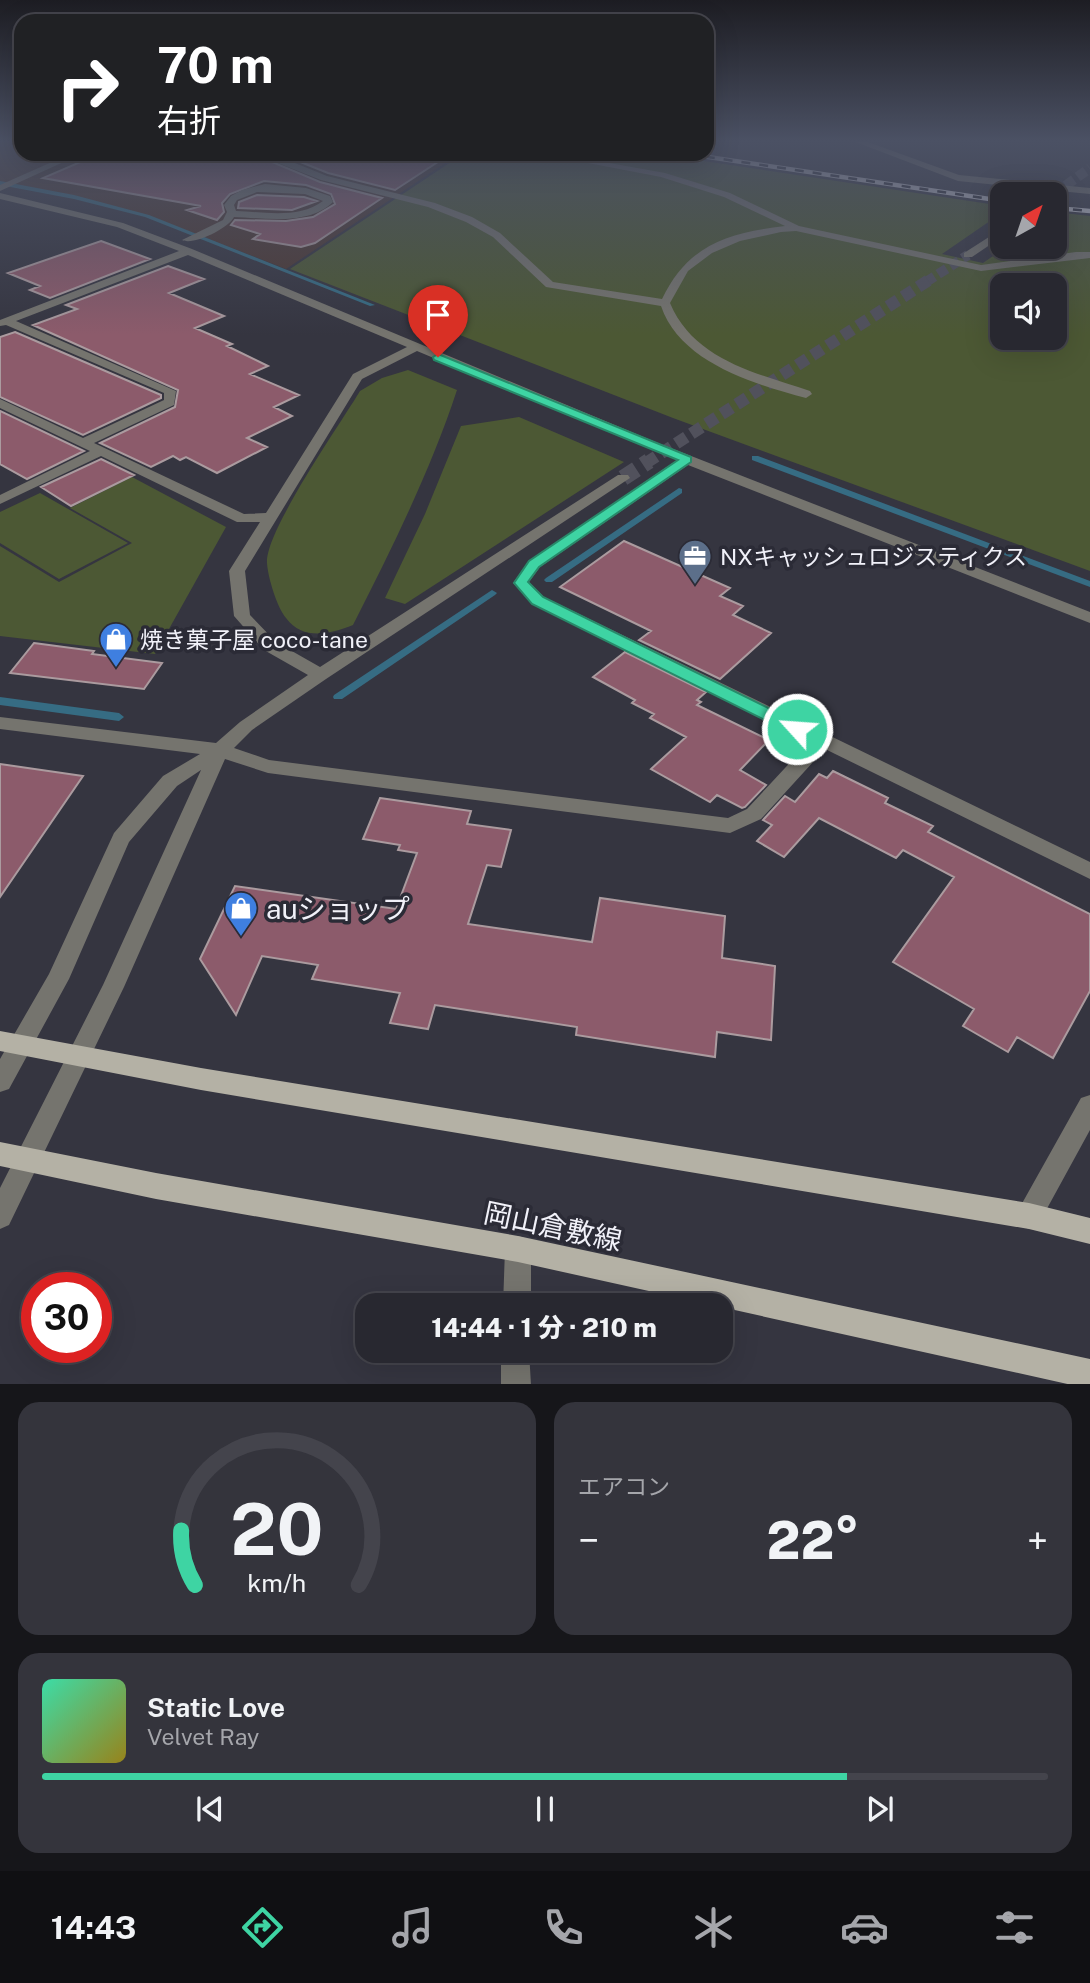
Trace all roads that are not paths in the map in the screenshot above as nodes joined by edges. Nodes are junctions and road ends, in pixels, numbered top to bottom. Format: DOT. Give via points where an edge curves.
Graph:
graph roads {
  1 [pos="59,206"];
  2 [pos="229,206"];
  3 [pos="321,206"];
  4 [pos="437,206"];
  5 [pos="749,206"];
  6 [pos="231,214"];
  7 [pos="796,228"];
  8 [pos="990,240"];
  9 [pos="188,245"];
  10 [pos="968,255"];
  11 [pos="1090,255"];
  12 [pos="665,303"];
  13 [pos="3,323"];
  14 [pos="414,348"];
  15 [pos="806,394"];
  16 [pos="0,403"];
  17 [pos="83,443"];
  18 [pos="101,451"];
  19 [pos="687,459"];
  20 [pos="623,478"];
  21 [pos="0,500"];
  22 [pos="272,517"];
  23 [pos="1090,618"];
  24 [pos="320,675"];
  25 [pos="0,723"];
  26 [pos="821,741"];
  27 [pos="220,750"];
  28 [pos="1090,871"];
  29 [pos="10,1043"];
  30 [pos="79,1055"];
  31 [pos="0,1081"];
  32 [pos="1090,1106"];
  33 [pos="0,1154"];
  34 [pos="28,1160"];
  35 [pos="0,1216"];
  36 [pos="1030,1216"];
  37 [pos="1090,1231"];
  38 [pos="519,1249"];
  39 [pos="517,1293"];
  40 [pos="515,1363"];
  41 [pos="1090,1374"];
  42 [pos="516,1384"];
  1 -- 9 [label="street"];
  2 -- 6 [label="street"];
  3 -- 6 [label="street" via="309,212"];
  4 -- 12 [label="street" via="489,230 517,251 535,276 551,285"];
  5 -- 7 [label="street"];
  6 -- 9 [label="street" via="228,222"];
  7 -- 11 [label="street" via="981,268"];
  7 -- 12 [label="street" via="743,236 699,258 684,270"];
  8 -- 10 [label="street"];
  9 -- 13 [label="street"];
  9 -- 14 [label="street"];
  12 -- 15 [label="street" via="673,324 699,348 752,375"];
  13 -- 17 [label="street" via="170,391 170,402"];
  14 -- 19 [label="street"];
  14 -- 22 [label="street" via="357,377"];
  16 -- 17 [label="street"];
  17 -- 18 [label="street"];
  18 -- 21 [label="street"];
  18 -- 22 [label="street" via="242,519"];
  19 -- 23 [label="street"];
  19 -- 26 [label="street" via="534,564 521,583 538,600"];
  20 -- 24 [label="street"];
  22 -- 24 [label="street" via="237,571 242,616 270,646"];
  24 -- 27 [label="street" via="246,726"];
  25 -- 27 [label="street"];
  26 -- 27 [label="street" via="754,814 730,826 268,766"];
  26 -- 28 [label="street"];
  27 -- 29 [label="street" via="170,782 121,838 58,979"];
  27 -- 30 [label="street"];
  29 -- 30 [label="main road"];
  29 -- 31 [label="street"];
  30 -- 34 [label="street"];
  30 -- 36 [label="main road"];
  32 -- 36 [label="street"];
  33 -- 34 [label="main road, 岡山倉敷線"];
  34 -- 35 [label="street"];
  34 -- 38 [label="main road, 岡山倉敷線"];
  36 -- 37 [label="main road"];
  38 -- 39 [label="street"];
  38 -- 41 [label="main road, 岡山倉敷線"];
  40 -- 42 [label="street"];
}
